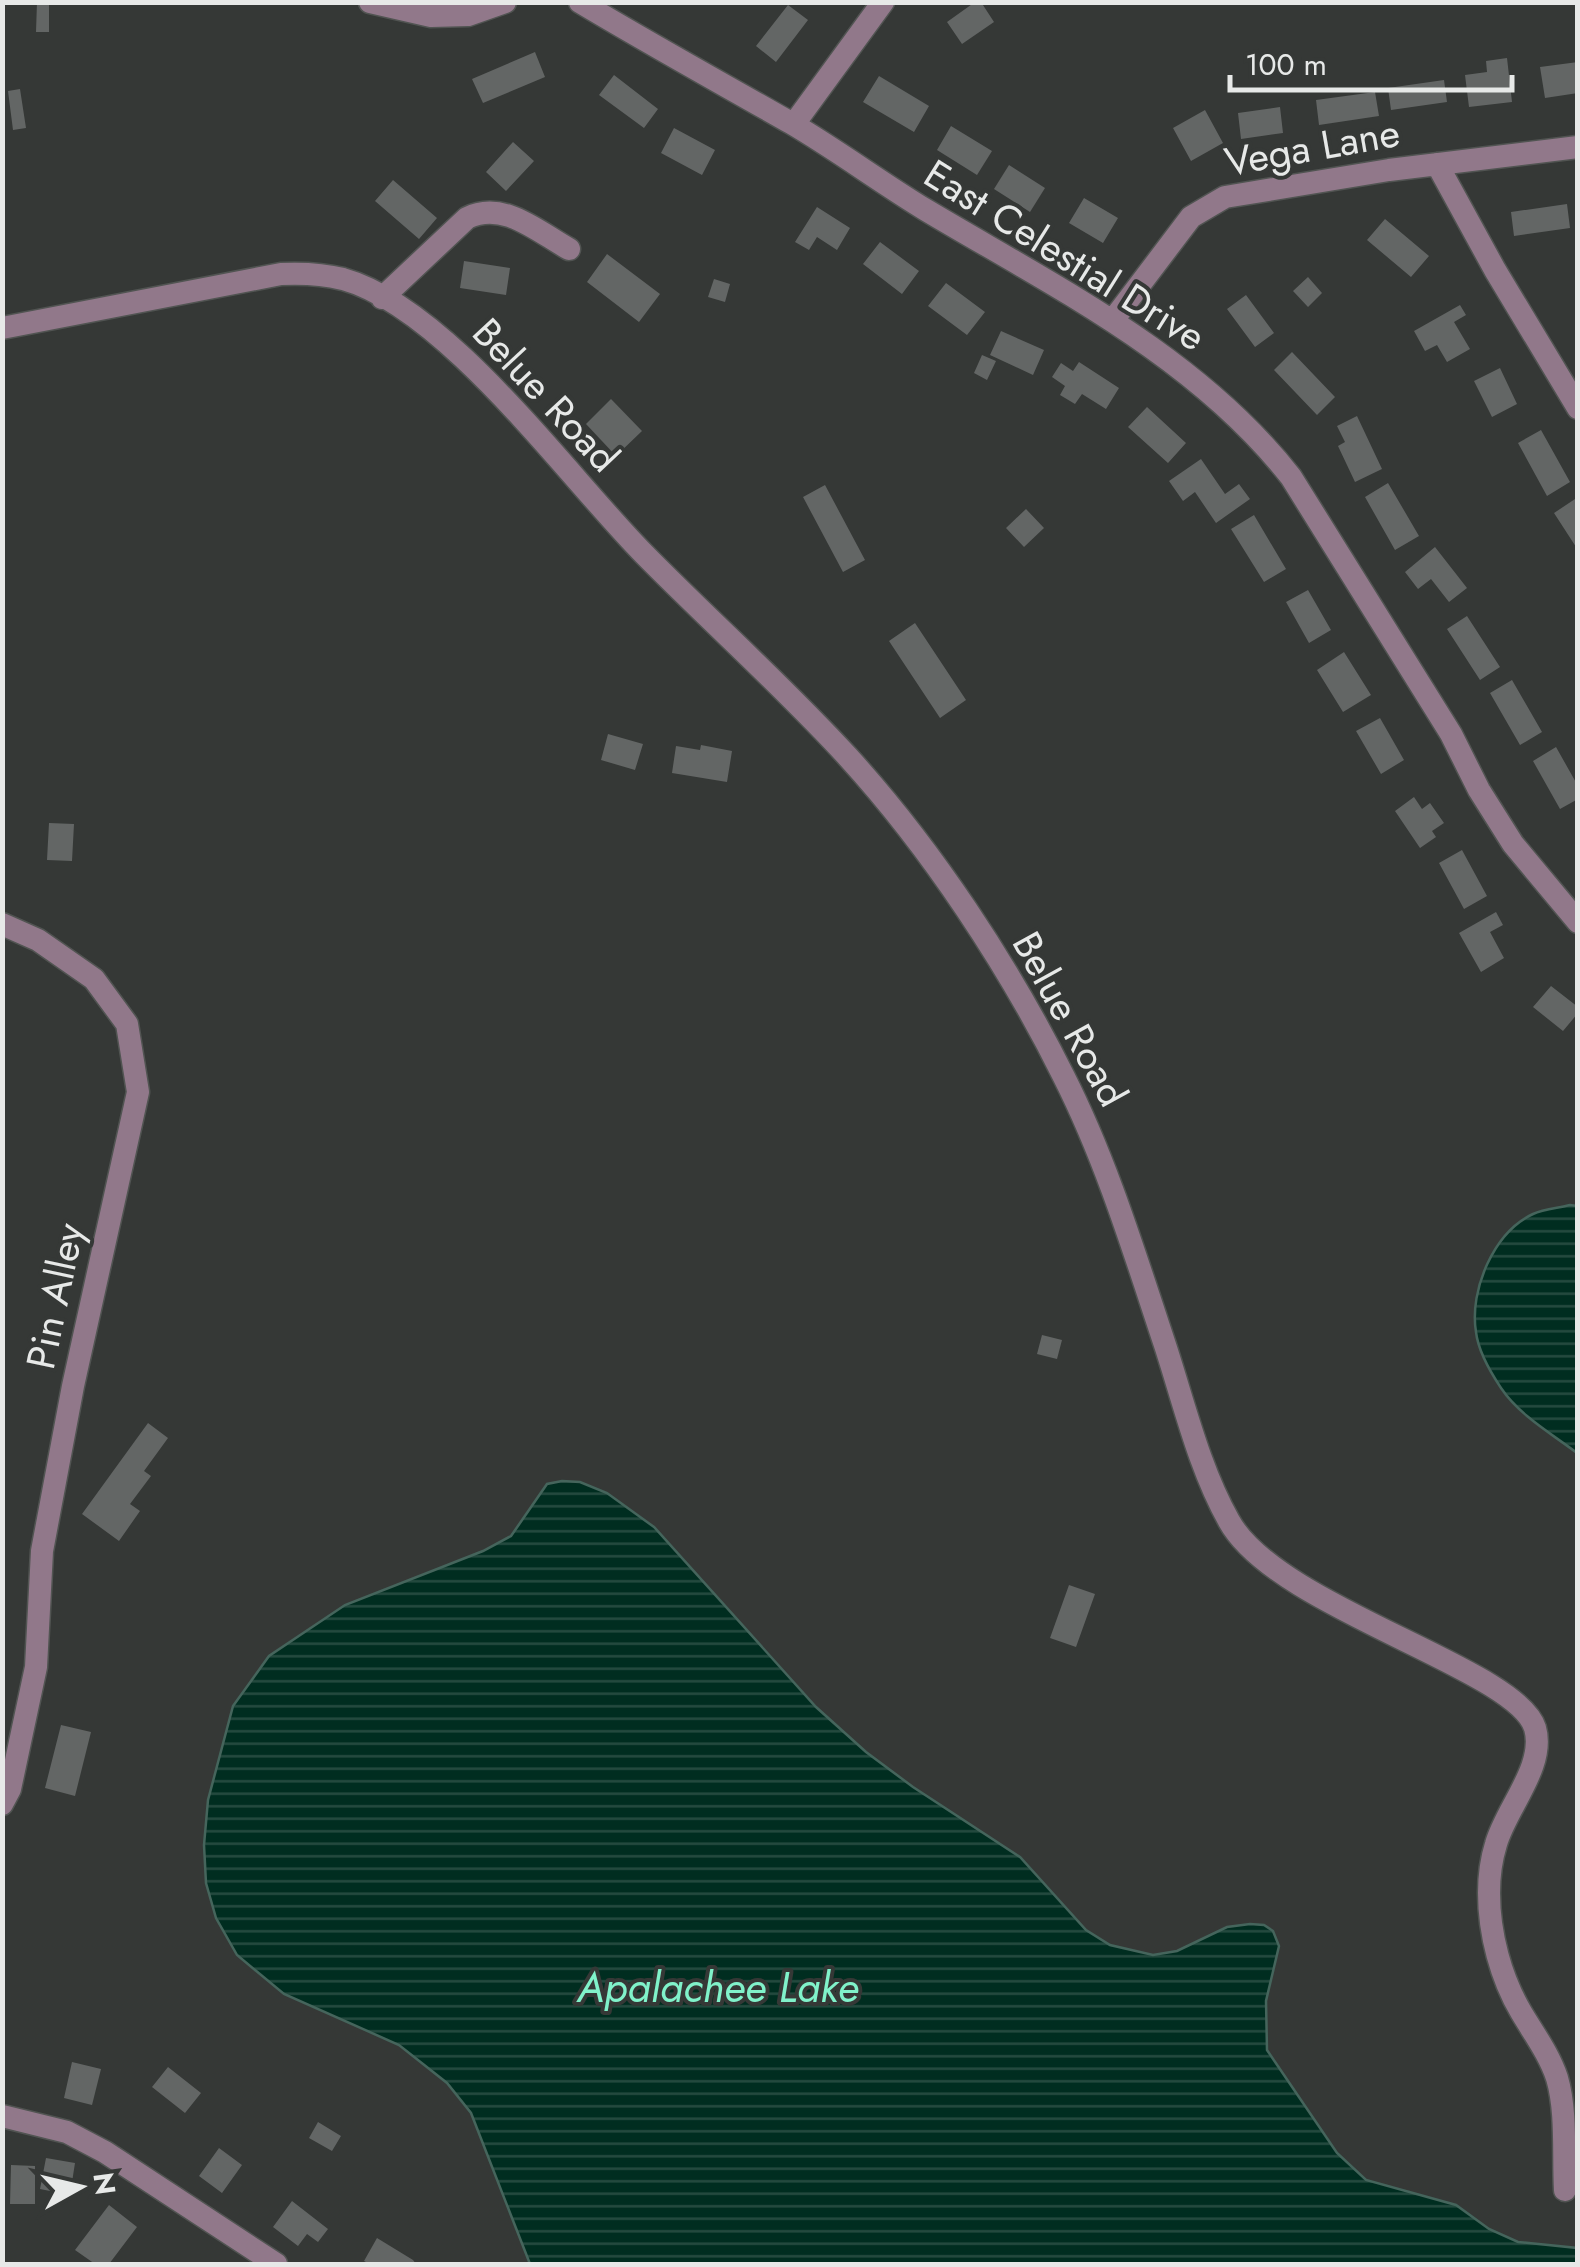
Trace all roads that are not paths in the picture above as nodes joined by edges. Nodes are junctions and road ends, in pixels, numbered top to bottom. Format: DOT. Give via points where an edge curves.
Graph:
graph roads {
  1 [pos="370,2"];
  2 [pos="580,2"];
  3 [pos="883,2"];
  4 [pos="502,3"];
  5 [pos="794,124"];
  6 [pos="1578,147"];
  7 [pos="1437,164"];
  8 [pos="568,249"];
  9 [pos="382,298"];
  10 [pos="1113,320"];
  11 [pos="2,328"];
  12 [pos="1578,408"];
  13 [pos="1578,922"];
  14 [pos="2,924"];
  15 [pos="2,1804"];
  16 [pos="2,2116"];
  17 [pos="1565,2190"];
  18 [pos="276,2264"];
  1 -- 4 [label="street" via="431,16 468,15"];
  2 -- 5 [label="street, East Celestial Drive"];
  3 -- 5 [label="street"];
  5 -- 10 [label="street, East Celestial Drive"];
  6 -- 7 [label="street, Vega Lane"];
  7 -- 10 [label="street, Vega Lane" via="1292,184 1206,205"];
  7 -- 12 [label="street"];
  8 -- 9 [label="street" via="506,213 478,213"];
  9 -- 11 [label="street, Belue Road" via="342,279 281,274"];
  9 -- 17 [label="street, Belue Road" via="460,355 646,556 791,696 872,784 1008,973 1069,1086 1118,1206 1206,1466 1244,1542 1315,1594 1507,1695 1530,1717 1534,1758 1496,1844 1489,1908 1509,1988 1560,2089"];
  10 -- 13 [label="street, East Celestial Drive" via="1219,398 1290,477 1513,844"];
  14 -- 15 [label="street, Pin Alley" via="94,979 127,1024 138,1092 66,1422 42,1551 36,1667"];
  16 -- 18 [label="street" via="66,2132 105,2152"];
}
